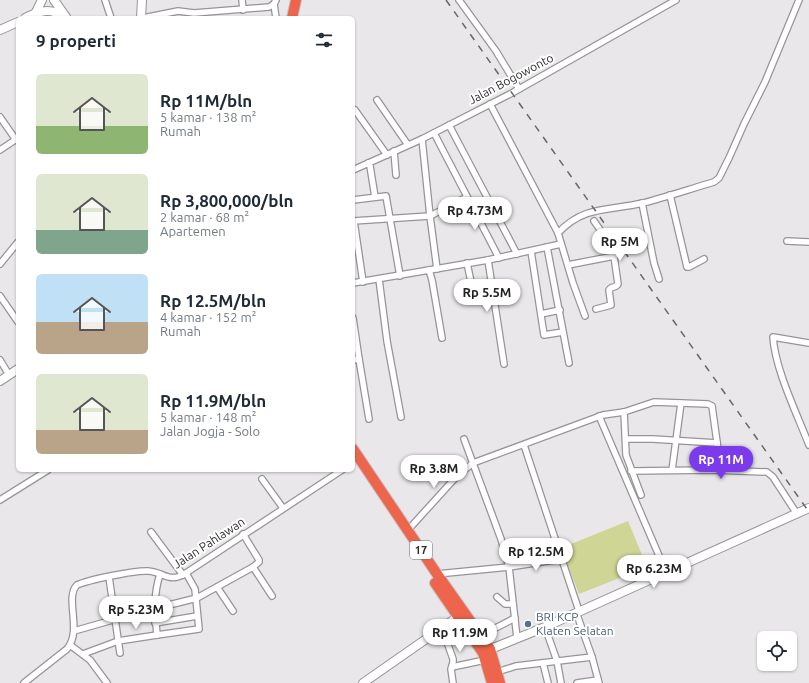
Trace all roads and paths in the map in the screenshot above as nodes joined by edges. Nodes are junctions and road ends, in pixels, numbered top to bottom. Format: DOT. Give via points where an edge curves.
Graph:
graph roads {
  1 [pos="42,0"];
  2 [pos="54,0"];
  3 [pos="59,0"];
  4 [pos="105,0"];
  5 [pos="142,0"];
  6 [pos="242,0"];
  7 [pos="296,0"];
  8 [pos="458,0"];
  9 [pos="676,0"];
  10 [pos="799,0"];
  11 [pos="275,2"];
  12 [pos="243,10"];
  13 [pos="36,12"];
  14 [pos="195,15"];
  15 [pos="29,16"];
  16 [pos="60,16"];
  17 [pos="62,16"];
  18 [pos="63,16"];
  19 [pos="110,16"];
  20 [pos="142,16"];
  21 [pos="156,16"];
  22 [pos="276,16"];
  23 [pos="292,16"];
  24 [pos="16,23"];
  25 [pos="0,31"];
  26 [pos="519,89"];
  27 [pos="377,100"];
  28 [pos="490,104"];
  29 [pos="355,110"];
  30 [pos="0,117"];
  31 [pos="2,125"];
  32 [pos="449,125"];
  33 [pos="434,133"];
  34 [pos="16,138"];
  35 [pos="422,139"];
  36 [pos="16,140"];
  37 [pos="408,145"];
  38 [pos="0,150"];
  39 [pos="394,151"];
  40 [pos="387,155"];
  41 [pos="368,163"];
  42 [pos="355,169"];
  43 [pos="396,175"];
  44 [pos="670,195"];
  45 [pos="375,197"];
  46 [pos="467,197"];
  47 [pos="355,200"];
  48 [pos="642,203"];
  49 [pos="430,216"];
  50 [pos="390,218"];
  51 [pos="355,221"];
  52 [pos="594,221"];
  53 [pos="355,228"];
  54 [pos="558,233"];
  55 [pos="787,241"];
  56 [pos="809,242"];
  57 [pos="16,244"];
  58 [pos="560,244"];
  59 [pos="547,247"];
  60 [pos="531,251"];
  61 [pos="517,254"];
  62 [pos="614,256"];
  63 [pos="499,258"];
  64 [pos="704,259"];
  65 [pos="488,260"];
  66 [pos="467,263"];
  67 [pos="0,264"];
  68 [pos="568,265"];
  69 [pos="437,269"];
  70 [pos="429,270"];
  71 [pos="400,276"];
  72 [pos="379,279"];
  73 [pos="659,279"];
  74 [pos="363,282"];
  75 [pos="355,283"];
  76 [pos="0,296"];
  77 [pos="474,296"];
  78 [pos="596,309"];
  79 [pos="560,310"];
  80 [pos="541,314"];
  81 [pos="585,316"];
  82 [pos="16,319"];
  83 [pos="563,332"];
  84 [pos="442,338"];
  85 [pos="809,343"];
  86 [pos="355,346"];
  87 [pos="0,360"];
  88 [pos="356,360"];
  89 [pos="568,363"];
  90 [pos="504,364"];
  91 [pos="16,370"];
  92 [pos="10,375"];
  93 [pos="0,381"];
  94 [pos="682,403"];
  95 [pos="624,412"];
  96 [pos="598,416"];
  97 [pos="401,417"];
  98 [pos="368,419"];
  99 [pos="464,439"];
  100 [pos="626,439"];
  101 [pos="676,441"];
  102 [pos="717,443"];
  103 [pos="809,444"];
  104 [pos="524,445"];
  105 [pos="356,460"];
  106 [pos="473,463"];
  107 [pos="672,470"];
  108 [pos="631,471"];
  109 [pos="721,471"];
  110 [pos="45,472"];
  111 [pos="339,472"];
  112 [pos="262,478"];
  113 [pos="641,495"];
  114 [pos="0,500"];
  115 [pos="283,508"];
  116 [pos="809,508"];
  117 [pos="797,514"];
  118 [pos="408,530"];
  119 [pos="151,532"];
  120 [pos="243,534"];
  121 [pos="561,559"];
  122 [pos="253,567"];
  123 [pos="509,567"];
  124 [pos="666,572"];
  125 [pos="160,574"];
  126 [pos="185,574"];
  127 [pos="437,574"];
  128 [pos="109,577"];
  129 [pos="217,587"];
  130 [pos="272,596"];
  131 [pos="497,597"];
  132 [pos="197,598"];
  133 [pos="513,604"];
  134 [pos="154,606"];
  135 [pos="115,610"];
  136 [pos="233,611"];
  137 [pos="577,612"];
  138 [pos="462,615"];
  139 [pos="197,616"];
  140 [pos="515,618"];
  141 [pos="116,619"];
  142 [pos="155,623"];
  143 [pos="545,627"];
  144 [pos="442,628"];
  145 [pos="74,631"];
  146 [pos="157,635"];
  147 [pos="480,636"];
  148 [pos="517,638"];
  149 [pos="118,642"];
  150 [pos="70,645"];
  151 [pos="120,653"];
  152 [pos="83,654"];
  153 [pos="486,654"];
  154 [pos="592,657"];
  155 [pos="557,661"];
  156 [pos="543,663"];
  157 [pos="452,666"];
  158 [pos="497,672"];
  159 [pos="598,681"];
  160 [pos="24,683"];
  161 [pos="107,683"];
  162 [pos="363,683"];
  163 [pos="453,683"];
  164 [pos="492,683"];
  165 [pos="500,683"];
  166 [pos="548,683"];
  167 [pos="561,683"];
  168 [pos="577,683"];
  1 -- 13 [label="main road"];
  2 -- 17 [label="main road"];
  3 -- 18 [label="street"];
  4 -- 19 [label="street"];
  5 -- 20 [label="main road"];
  6 -- 12 [label="street"];
  7 -- 23 [label="highway"];
  8 -- 26 [label="street" via="496,51"];
  9 -- 26 [label="street, Jalan Bogowonto"];
  10 -- 44 [label="street" via="765,82 719,178 714,182"];
  11 -- 12 [label="street" via="269,7"];
  11 -- 22 [label="street"];
  12 -- 14 [label="street"];
  13 -- 15 [label="main road"];
  13 -- 16 [label="main road" via="48,11"];
  14 -- 21 [label="street" via="178,11"];
  24 -- 25 [label="main road"];
  26 -- 28 [label="street, Jalan Bogowonto"];
  27 -- 37 [label="street"];
  28 -- 32 [label="street, Jalan Bogowonto"];
  28 -- 54 [label="street"];
  29 -- 40 [label="street"];
  30 -- 31 [label="street"];
  31 -- 34 [label="street"];
  32 -- 33 [label="street, Jalan Bogowonto"];
  32 -- 61 [label="street"];
  33 -- 35 [label="street, Jalan Bogowonto"];
  33 -- 46 [label="street"];
  35 -- 37 [label="street, Jalan Bogowonto"];
  35 -- 49 [label="street"];
  36 -- 38 [label="street"];
  37 -- 39 [label="street, Jalan Bogowonto"];
  39 -- 40 [label="street, Jalan Bogowonto"];
  39 -- 43 [label="street"];
  40 -- 41 [label="street, Jalan Bogowonto"];
  41 -- 42 [label="street, Jalan Bogowonto"];
  41 -- 45 [label="street"];
  44 -- 48 [label="street"];
  44 -- 64 [label="street" via="687,267"];
  45 -- 47 [label="street"];
  45 -- 50 [label="street" via="386,196"];
  46 -- 49 [label="street"];
  46 -- 63 [label="street"];
  48 -- 54 [label="street" via="592,211 571,221"];
  48 -- 73 [label="street"];
  49 -- 50 [label="street"];
  49 -- 69 [label="street"];
  50 -- 51 [label="street"];
  50 -- 71 [label="street"];
  52 -- 62 [label="street" via="612,247"];
  53 -- 74 [label="street"];
  54 -- 58 [label="street"];
  55 -- 56 [label="street"];
  57 -- 67 [label="street"];
  58 -- 59 [label="street"];
  58 -- 68 [label="street"];
  59 -- 60 [label="street"];
  59 -- 79 [label="street"];
  60 -- 61 [label="street"];
  60 -- 80 [label="street"];
  61 -- 63 [label="street"];
  62 -- 68 [label="street"];
  62 -- 78 [label="street" via="618,284 609,290 611,306"];
  63 -- 65 [label="street"];
  65 -- 66 [label="street"];
  65 -- 90 [label="street"];
  66 -- 69 [label="street"];
  66 -- 77 [label="street"];
  68 -- 81 [label="street"];
  69 -- 70 [label="street"];
  70 -- 71 [label="street"];
  70 -- 84 [label="street"];
  71 -- 72 [label="street"];
  72 -- 74 [label="street"];
  72 -- 97 [label="street"];
  74 -- 75 [label="street"];
  76 -- 82 [label="street"];
  79 -- 80 [label="street"];
  79 -- 83 [label="street"];
  80 -- 83 [label="street" via="544,335"];
  83 -- 89 [label="street"];
  85 -- 103 [label="street" via="773,337 782,373"];
  86 -- 88 [label="street"];
  87 -- 92 [label="street"];
  88 -- 98 [label="street"];
  91 -- 92 [label="main road"];
  92 -- 93 [label="main road"];
  94 -- 95 [label="street" via="654,402"];
  94 -- 101 [label="street"];
  94 -- 102 [label="street" via="712,406"];
  95 -- 96 [label="street"];
  95 -- 100 [label="street"];
  96 -- 104 [label="street"];
  96 -- 124 [label="street"];
  99 -- 106 [label="street"];
  100 -- 101 [label="street"];
  100 -- 108 [label="street" via="626,455"];
  101 -- 102 [label="street"];
  101 -- 107 [label="street"];
  102 -- 109 [label="street"];
  104 -- 106 [label="street"];
  104 -- 121 [label="street"];
  105 -- 118 [label="highway, 17"];
  105 -- 138 [label="highway, 17"];
  106 -- 118 [label="street" via="456,476"];
  106 -- 123 [label="street"];
  107 -- 108 [label="street"];
  107 -- 109 [label="street"];
  108 -- 113 [label="street"];
  109 -- 117 [label="street" via="771,474"];
  110 -- 114 [label="street"];
  111 -- 115 [label="street, Jalan Pahlawan"];
  112 -- 115 [label="street"];
  115 -- 120 [label="street, Jalan Pahlawan"];
  116 -- 117 [label="main road"];
  117 -- 124 [label="main road"];
  118 -- 127 [label="highway, 17"];
  119 -- 126 [label="street"];
  120 -- 122 [label="street" via="259,560"];
  120 -- 126 [label="street, Jalan Pahlawan"];
  121 -- 123 [label="street"];
  121 -- 137 [label="street"];
  122 -- 129 [label="street"];
  122 -- 130 [label="street"];
  123 -- 127 [label="street"];
  123 -- 133 [label="street"];
  124 -- 137 [label="main road"];
  125 -- 126 [label="street, Jalan Pahlawan" via="173,578"];
  125 -- 128 [label="street, Jalan Pahlawan" via="144,571"];
  125 -- 134 [label="street" via="155,589"];
  126 -- 132 [label="street" via="195,589"];
  127 -- 138 [label="highway, 17"];
  128 -- 135 [label="street"];
  128 -- 145 [label="street, Jalan Pahlawan" via="79,584 74,589"];
  129 -- 132 [label="street"];
  129 -- 136 [label="street"];
  131 -- 133 [label="street" via="505,604"];
  132 -- 134 [label="street"];
  132 -- 139 [label="street"];
  133 -- 140 [label="street"];
  134 -- 135 [label="street"];
  134 -- 142 [label="street"];
  135 -- 141 [label="street"];
  137 -- 143 [label="main road"];
  137 -- 154 [label="street"];
  138 -- 144 [label="main road"];
  138 -- 147 [label="highway, 17"];
  138 -- 153 [label="highway, 17"];
  139 -- 142 [label="street"];
  139 -- 146 [label="street" via="198,629"];
  140 -- 147 [label="street"];
  140 -- 148 [label="street"];
  141 -- 145 [label="street"];
  141 -- 149 [label="street"];
  142 -- 146 [label="street"];
  143 -- 148 [label="main road"];
  143 -- 155 [label="street"];
  144 -- 157 [label="street" via="453,659"];
  144 -- 162 [label="main road"];
  145 -- 150 [label="street, Jalan Pahlawan"];
  146 -- 149 [label="street"];
  147 -- 153 [label="highway, 17"];
  148 -- 153 [label="main road"];
  149 -- 151 [label="street"];
  149 -- 152 [label="street"];
  150 -- 152 [label="street"];
  150 -- 160 [label="street"];
  152 -- 161 [label="street"];
  153 -- 157 [label="street"];
  153 -- 158 [label="highway, 17"];
  153 -- 164 [label="highway, 17"];
  154 -- 155 [label="street"];
  154 -- 159 [label="street"];
  155 -- 156 [label="street"];
  155 -- 167 [label="street"];
  156 -- 158 [label="street" via="516,666"];
  156 -- 166 [label="street"];
  157 -- 163 [label="street"];
  158 -- 165 [label="highway, 17"];
  159 -- 168 [label="street"];
}
